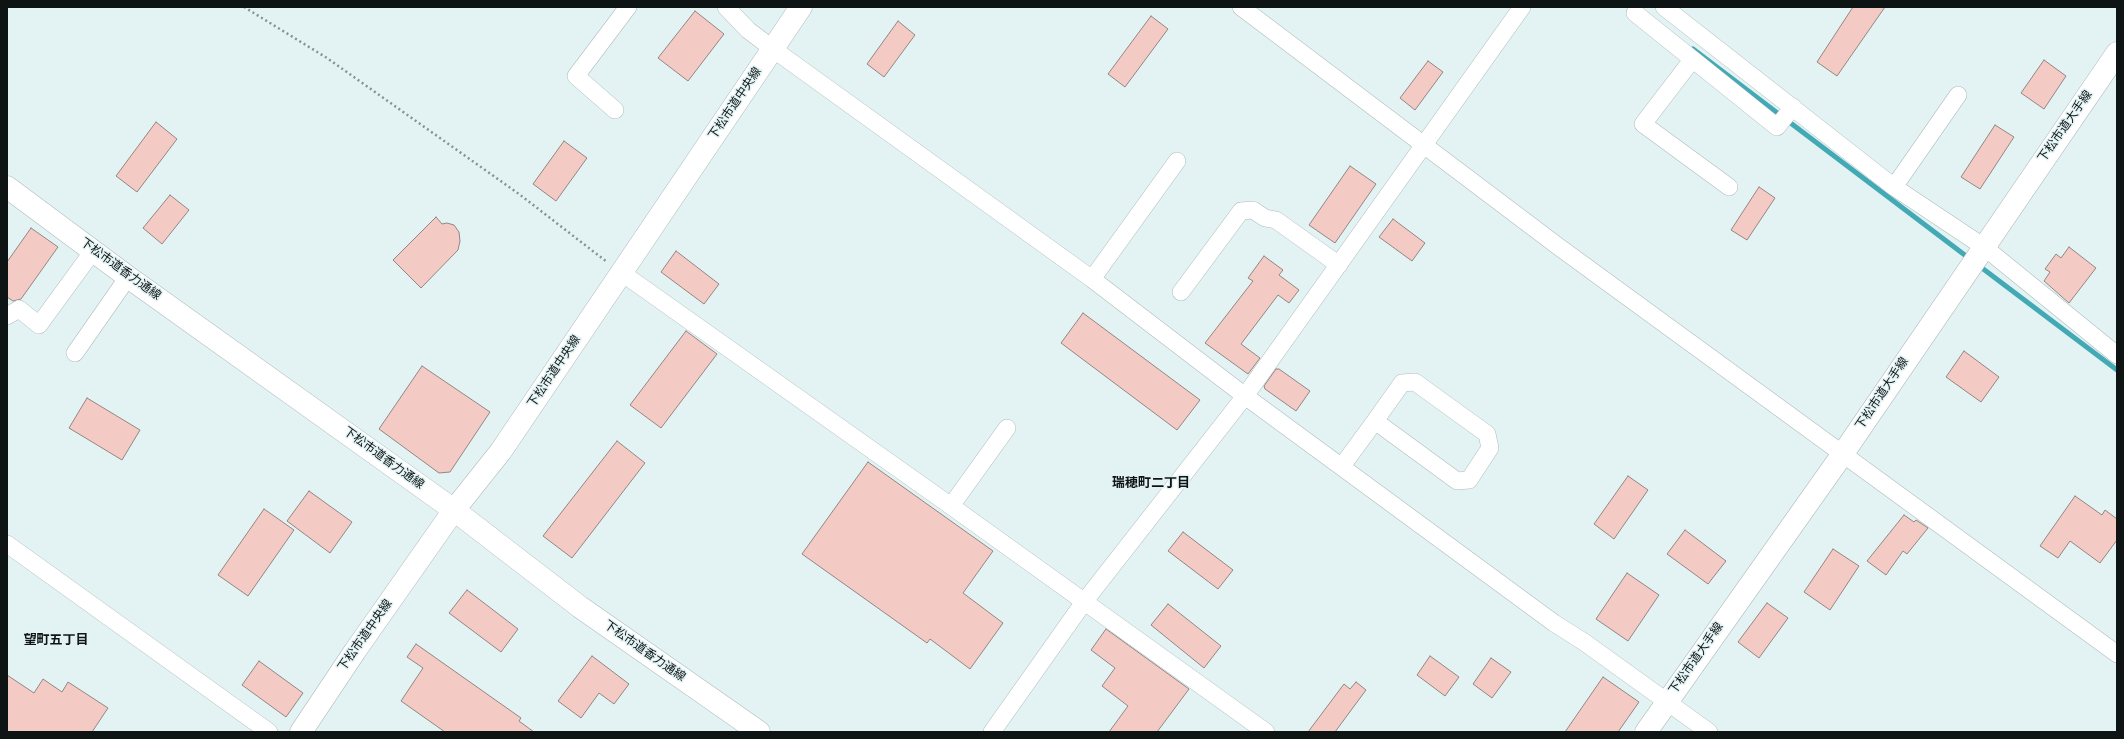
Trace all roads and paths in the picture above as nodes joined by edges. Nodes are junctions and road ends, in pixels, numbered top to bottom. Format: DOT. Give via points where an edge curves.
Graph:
graph roads {
  1 [pos="244,7"];
  2 [pos="628,7"];
  3 [pos="726,7"];
  4 [pos="801,7"];
  5 [pos="1241,7"];
  6 [pos="1522,7"];
  7 [pos="1664,7"];
  8 [pos="1634,13"];
  9 [pos="773,50"];
  10 [pos="2117,54"];
  11 [pos="1692,60"];
  12 [pos="1958,95"];
  13 [pos="1793,107"];
  14 [pos="615,110"];
  15 [pos="1423,146"];
  16 [pos="1177,161"];
  17 [pos="7,187"];
  18 [pos="1729,187"];
  19 [pos="1894,187"];
  20 [pos="1984,247"];
  21 [pos="93,251"];
  22 [pos="1339,264"];
  23 [pos="622,273"];
  24 [pos="128,276"];
  25 [pos="1092,279"];
  26 [pos="1181,292"];
  27 [pos="7,316"];
  28 [pos="75,354"];
  29 [pos="2117,355"];
  30 [pos="1245,396"];
  31 [pos="1375,421"];
  32 [pos="1007,428"];
  33 [pos="1842,455"];
  34 [pos="1342,466"];
  35 [pos="952,506"];
  36 [pos="454,510"];
  37 [pos="7,544"];
  38 [pos="1084,602"];
  39 [pos="2117,654"];
  40 [pos="1667,702"];
  41 [pos="269,732"];
  42 [pos="301,732"];
  43 [pos="759,732"];
  44 [pos="992,732"];
  45 [pos="1266,732"];
  46 [pos="1646,732"];
  47 [pos="1709,732"];
  1 -- 23 [label="path" via="327,58 519,194"];
  2 -- 14 [label="street" via="576,76"];
  3 -- 9 [label="street" via="748,30"];
  4 -- 9 [label="street, 下松市道中央線"];
  5 -- 15 [label="street"];
  6 -- 15 [label="street"];
  7 -- 13 [label="street"];
  8 -- 11 [label="street"];
  9 -- 23 [label="street, 下松市道中央線"];
  9 -- 25 [label="street"];
  10 -- 20 [label="street, 下松市道大手線"];
  11 -- 13 [label="street" via="1777,127"];
  11 -- 18 [label="street" via="1643,124"];
  12 -- 19 [label="street"];
  13 -- 19 [label="street"];
  15 -- 22 [label="street"];
  15 -- 33 [label="street"];
  16 -- 25 [label="street"];
  17 -- 21 [label="street, 下松市道香力通線"];
  19 -- 20 [label="street"];
  20 -- 29 [label="street"];
  20 -- 33 [label="street, 下松市道大手線"];
  21 -- 24 [label="street, 下松市道香力通線"];
  21 -- 27 [label="street" via="39,325 19,309"];
  22 -- 26 [label="street" via="1276,220 1265,218 1253,210 1241,211"];
  22 -- 30 [label="street"];
  23 -- 35 [label="street"];
  23 -- 36 [label="street, 下松市道中央線" via="501,452"];
  24 -- 28 [label="street"];
  24 -- 36 [label="street, 下松市道香力通線"];
  25 -- 30 [label="street"];
  30 -- 34 [label="street"];
  30 -- 38 [label="street"];
  31 -- 31 [label="street" via="1457,481 1469,480 1490,448 1486,434 1415,382 1402,383"];
  31 -- 34 [label="street"];
  32 -- 35 [label="street"];
  33 -- 39 [label="street"];
  33 -- 40 [label="street, 下松市道大手線"];
  34 -- 40 [label="street" via="1554,623"];
  35 -- 38 [label="street"];
  36 -- 42 [label="street, 下松市道中央線"];
  36 -- 43 [label="street, 下松市道香力通線" via="580,606"];
  37 -- 41 [label="street"];
  38 -- 44 [label="street"];
  38 -- 45 [label="street"];
  40 -- 46 [label="street, 下松市道大手線"];
  40 -- 47 [label="street"];
}
